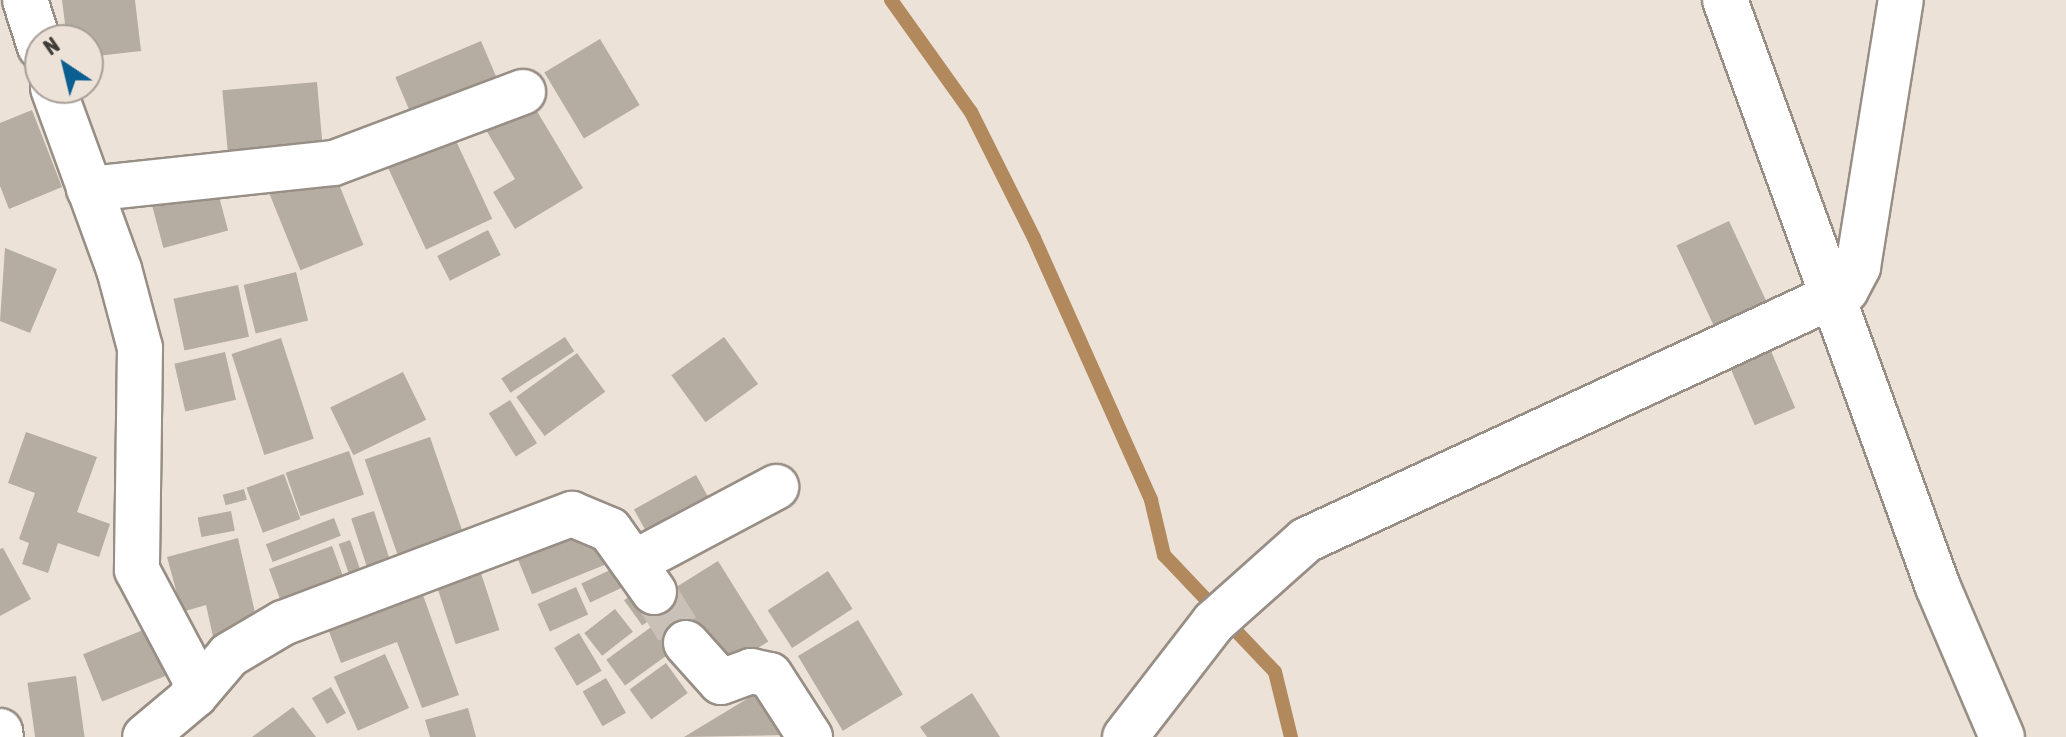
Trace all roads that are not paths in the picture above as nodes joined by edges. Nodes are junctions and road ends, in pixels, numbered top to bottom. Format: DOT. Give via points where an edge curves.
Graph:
graph roads {
  1 [pos="25,0"];
  2 [pos="1725,0"];
  3 [pos="1901,0"];
  4 [pos="33,24"];
  5 [pos="523,92"];
  6 [pos="59,104"];
  7 [pos="89,189"];
  8 [pos="1836,299"];
  9 [pos="776,487"];
  10 [pos="686,643"];
  11 [pos="195,695"];
  12 [pos="0,731"];
  13 [pos="1,737"];
  14 [pos="145,737"];
  15 [pos="810,737"];
  16 [pos="1125,737"];
  17 [pos="2002,737"];
  1 -- 4 [label="street"];
  2 -- 8 [label="street"];
  3 -- 8 [label="street" via="1858,267"];
  5 -- 7 [label="street" via="334,163"];
  6 -- 7 [label="street"];
  7 -- 11 [label="street" via="140,348 137,570 185,656"];
  8 -- 16 [label="street" via="1340,521 1272,565 1227,609"];
  8 -- 17 [label="street" via="1938,587"];
  9 -- 11 [label="street" via="644,577 598,520 559,518 283,623 229,655"];
  10 -- 15 [label="street" via="721,682 751,671 770,675"];
  11 -- 14 [label="street"];
  12 -- 13 [label="street"];
}
